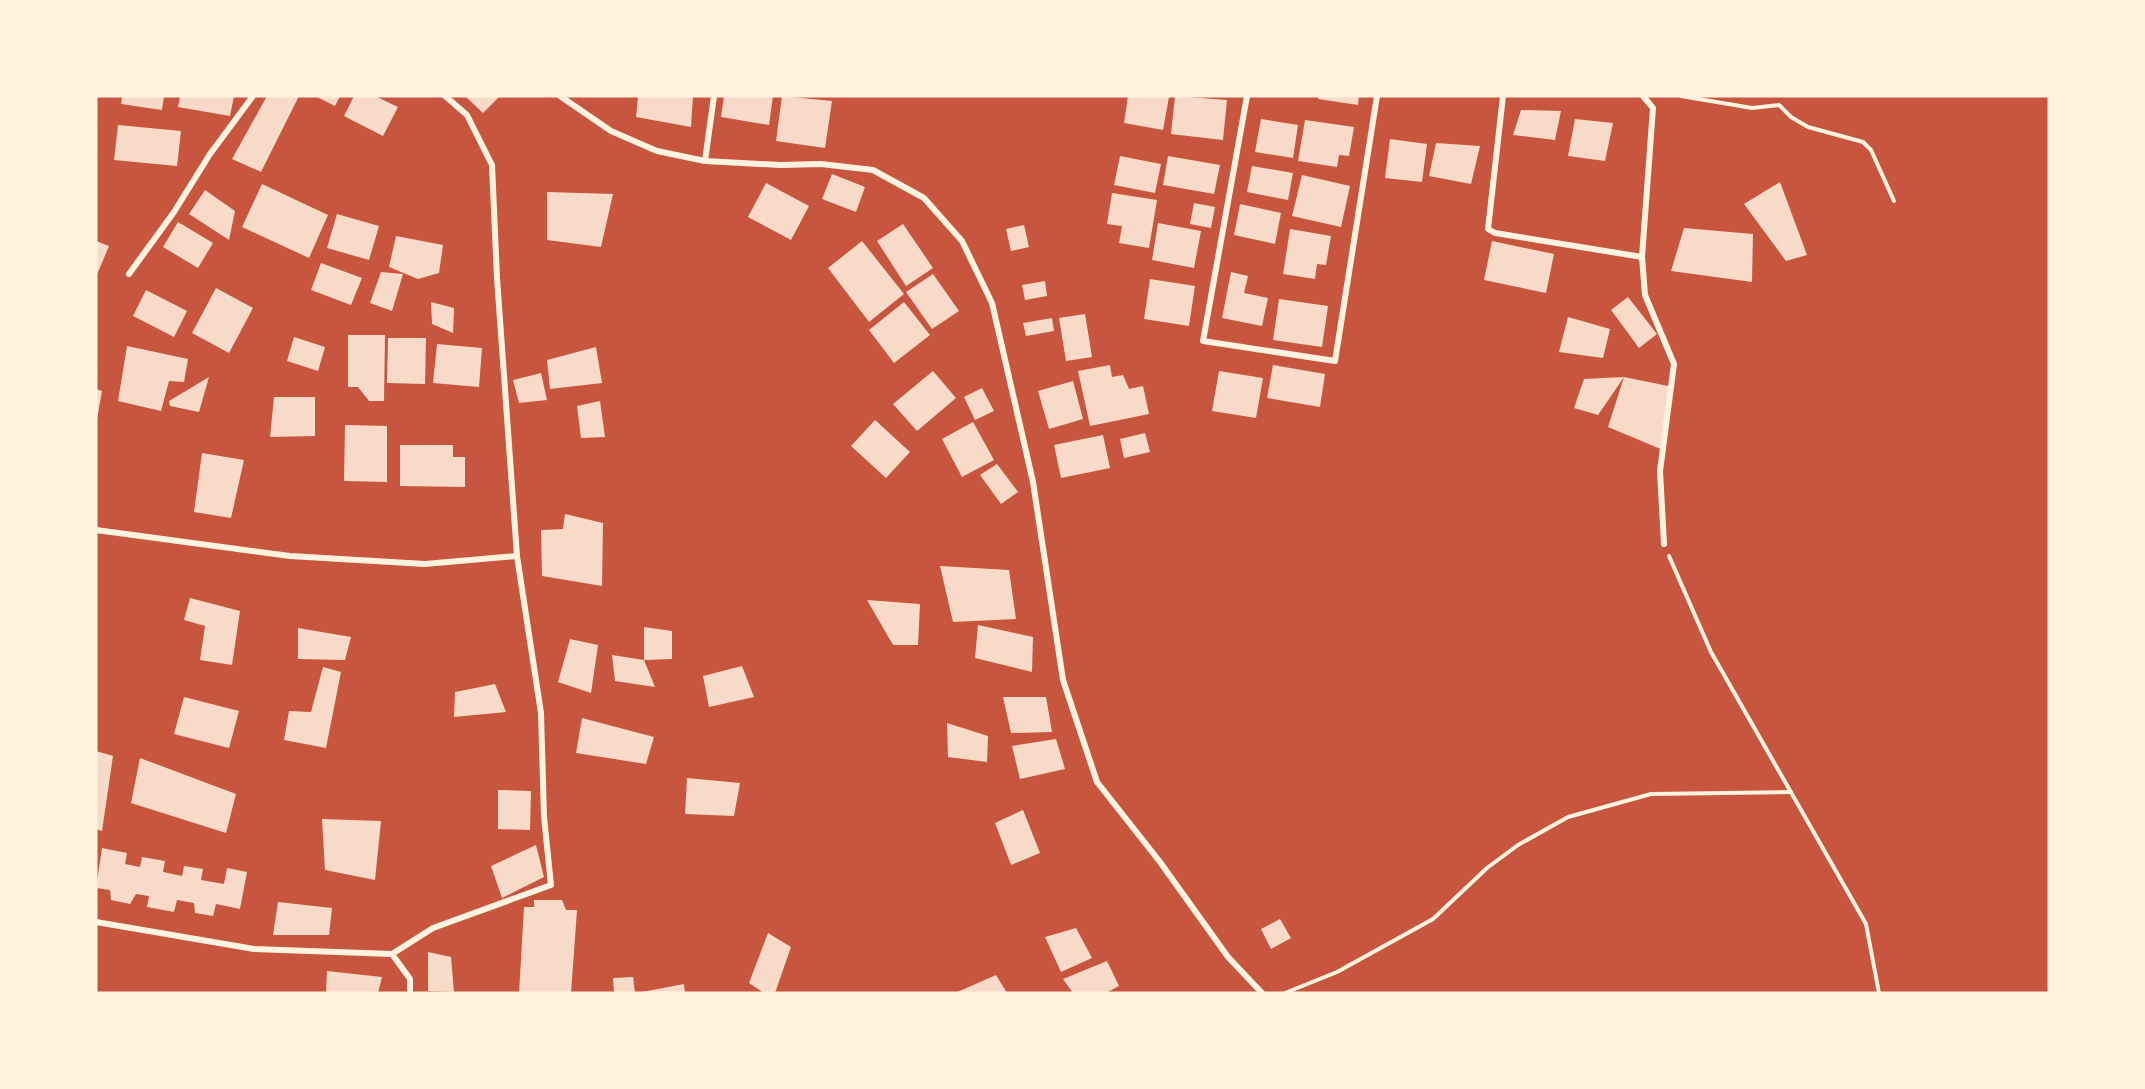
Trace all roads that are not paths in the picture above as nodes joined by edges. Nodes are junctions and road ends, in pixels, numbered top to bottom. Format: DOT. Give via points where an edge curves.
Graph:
graph roads {
  1 [pos="253,96"];
  2 [pos="445,96"];
  3 [pos="560,96"];
  4 [pos="714,96"];
  5 [pos="1246,96"];
  6 [pos="1377,96"];
  7 [pos="1503,96"];
  8 [pos="1643,96"];
  9 [pos="705,161"];
  10 [pos="1642,257"];
  11 [pos="129,274"];
  12 [pos="96,530"];
  13 [pos="1664,544"];
  14 [pos="517,556"];
  15 [pos="96,922"];
  16 [pos="392,954"];
  17 [pos="410,993"];
  18 [pos="1262,993"];
  1 -- 11 [label="street"];
  2 -- 14 [label="street" via="467,115 492,165"];
  3 -- 9 [label="street" via="611,131 657,151"];
  4 -- 9 [label="street"];
  5 -- 6 [label="street" via="1203,341 1335,361"];
  7 -- 10 [label="street" via="1488,229"];
  8 -- 10 [label="street" via="1653,108"];
  9 -- 18 [label="street" via="821,164 873,170 924,198 962,241 992,303 1033,482 1063,680 1096,782 1228,957"];
  10 -- 13 [label="street" via="1645,295 1674,364 1660,471"];
  12 -- 14 [label="street" via="290,556 425,564"];
  14 -- 16 [label="street" via="541,713 544,817 551,885 433,928"];
  15 -- 16 [label="street" via="254,949"];
  16 -- 17 [label="street" via="411,979"];
}
